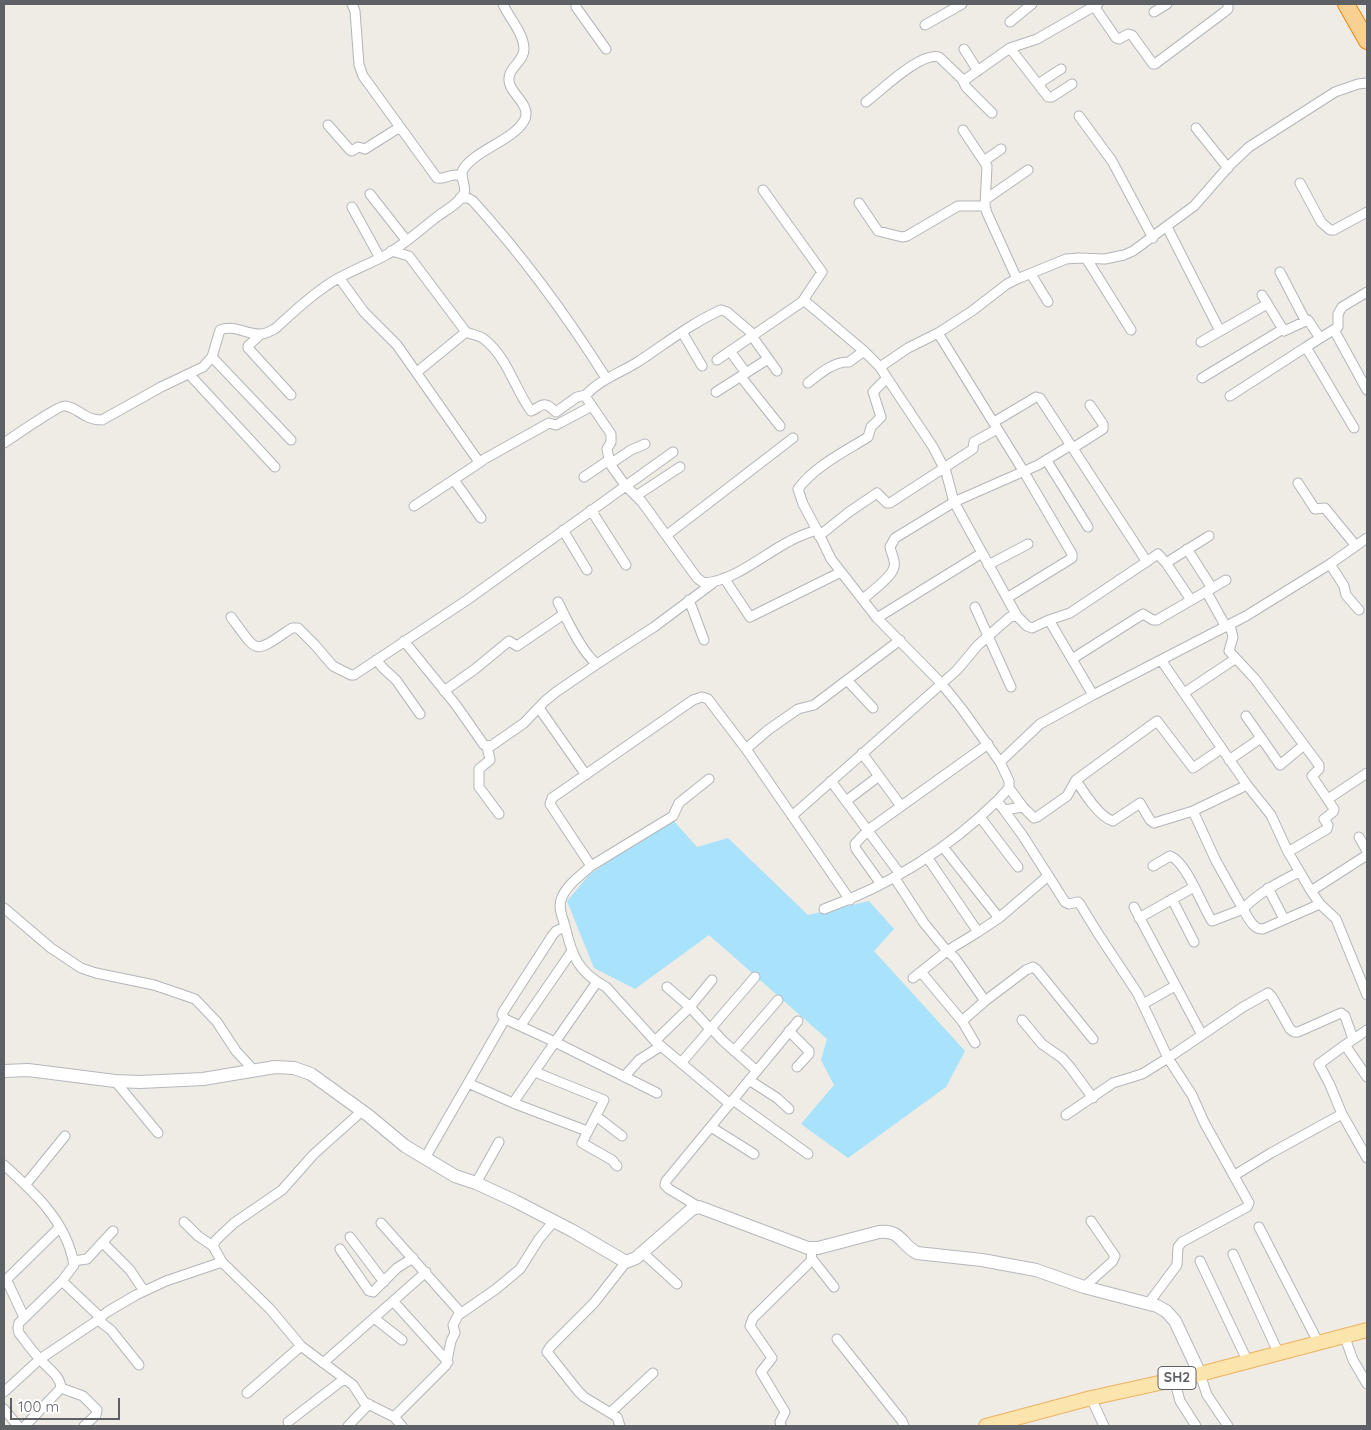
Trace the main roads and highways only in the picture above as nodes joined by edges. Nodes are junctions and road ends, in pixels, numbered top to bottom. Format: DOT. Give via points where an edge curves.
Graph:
graph roads {
  1 [pos="1346,4"];
  2 [pos="1358,4"];
  3 [pos="1367,22"];
  4 [pos="1367,41"];
  5 [pos="1367,1330"];
  6 [pos="986,1426"];
  1 -- 4 [label="highway"];
  2 -- 3 [label="highway"];
  5 -- 6 [label="main road, SH2"];
}
